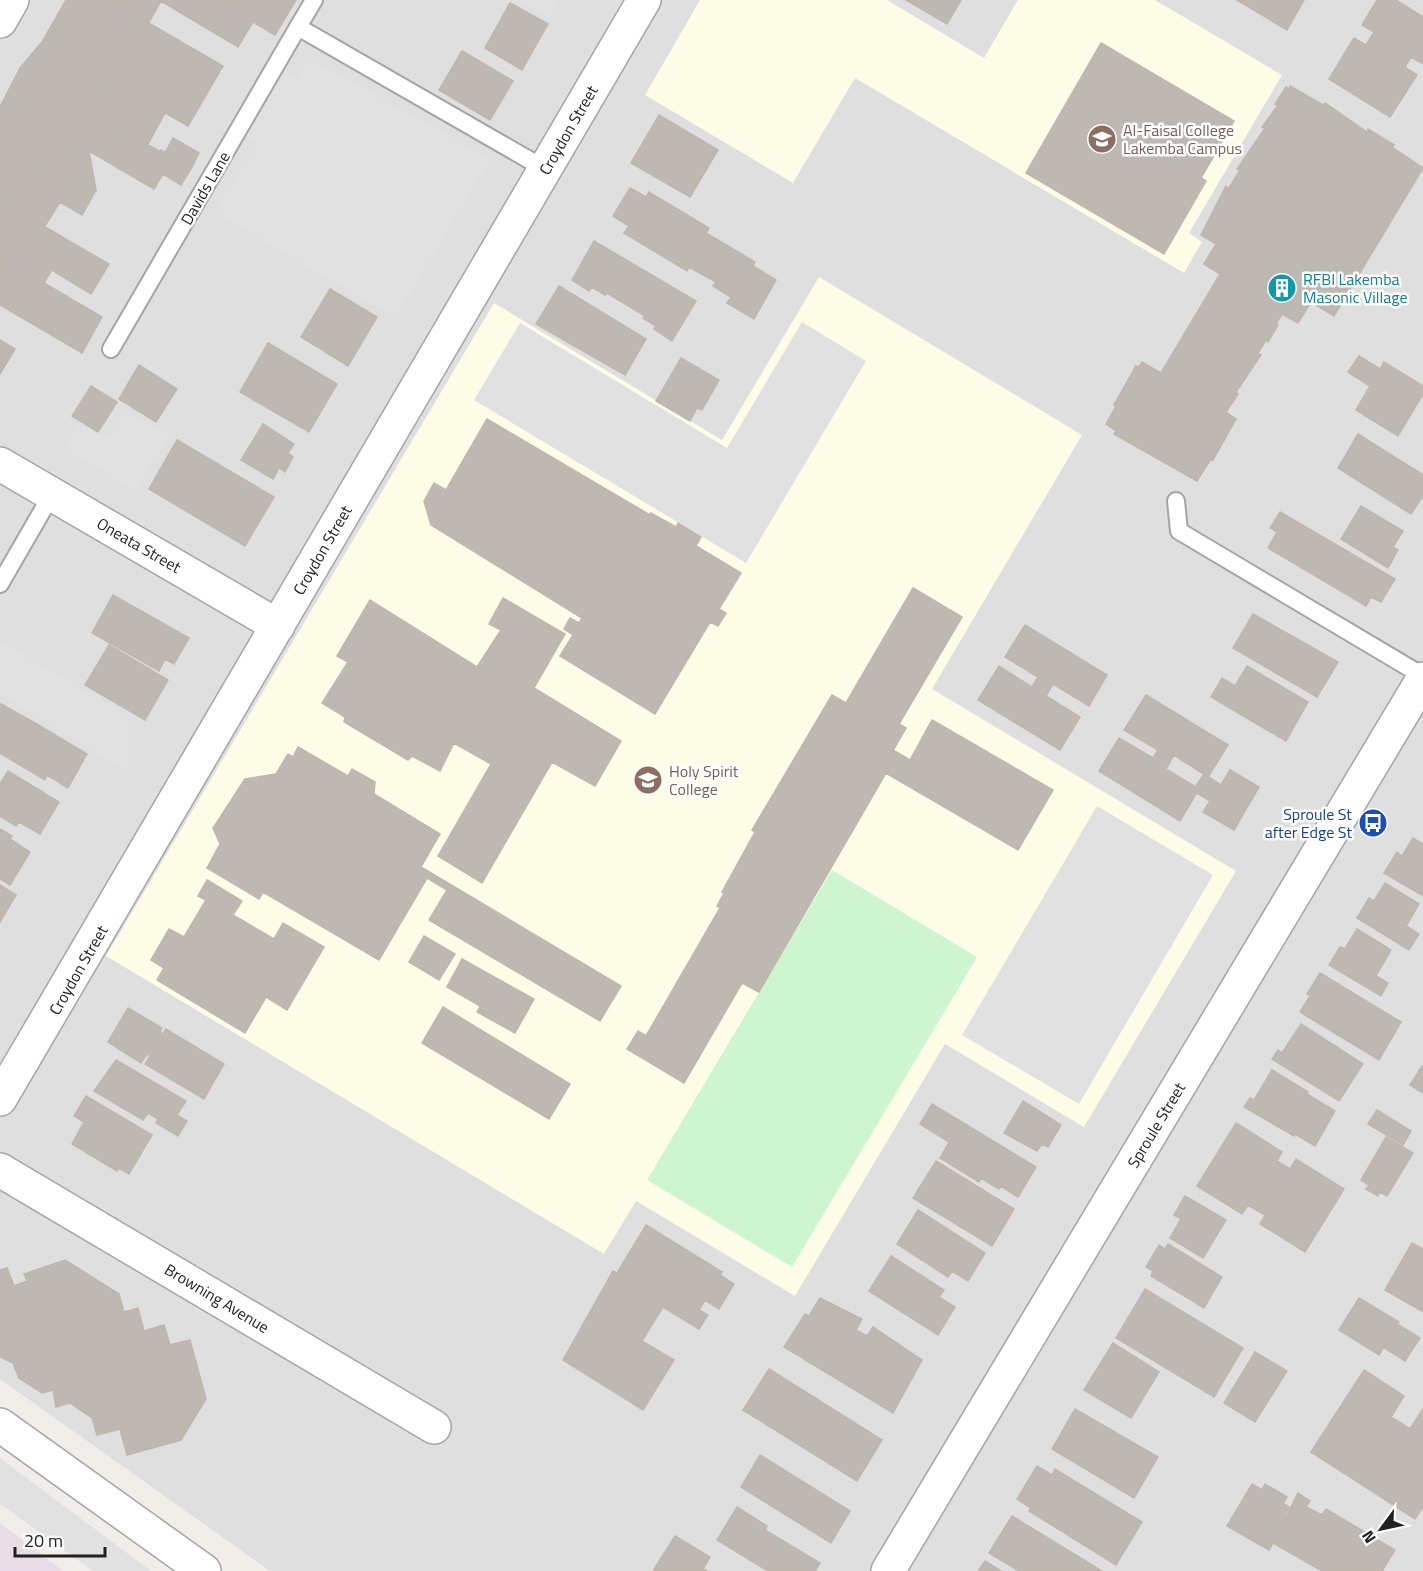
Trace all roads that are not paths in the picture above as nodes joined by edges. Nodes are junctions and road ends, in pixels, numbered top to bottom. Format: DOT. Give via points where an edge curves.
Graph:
graph roads {
  1 [pos="12,0"];
  2 [pos="314,0"];
  3 [pos="644,0"];
  4 [pos="0,21"];
  5 [pos="298,27"];
  6 [pos="545,169"];
  7 [pos="111,349"];
  8 [pos="0,464"];
  9 [pos="52,494"];
  10 [pos="1176,501"];
  11 [pos="0,584"];
  12 [pos="278,626"];
  13 [pos="1423,677"];
  14 [pos="0,1100"];
  15 [pos="0,1170"];
  16 [pos="0,1425"];
  17 [pos="434,1427"];
  18 [pos="204,1571"];
  19 [pos="888,1571"];
  1 -- 4 [label="street"];
  2 -- 5 [label="lane, Davids Lane"];
  3 -- 6 [label="street, Croydon Street"];
  5 -- 6 [label="lane"];
  5 -- 7 [label="lane, Davids Lane"];
  6 -- 12 [label="street, Croydon Street"];
  8 -- 9 [label="street, Oneata Street"];
  9 -- 11 [label="lane"];
  9 -- 12 [label="street, Oneata Street"];
  10 -- 13 [label="lane" via="1179,531"];
  12 -- 14 [label="street, Croydon Street"];
  13 -- 19 [label="street, Sproule Street"];
  15 -- 17 [label="street, Browning Avenue"];
  16 -- 18 [label="street"];
}
